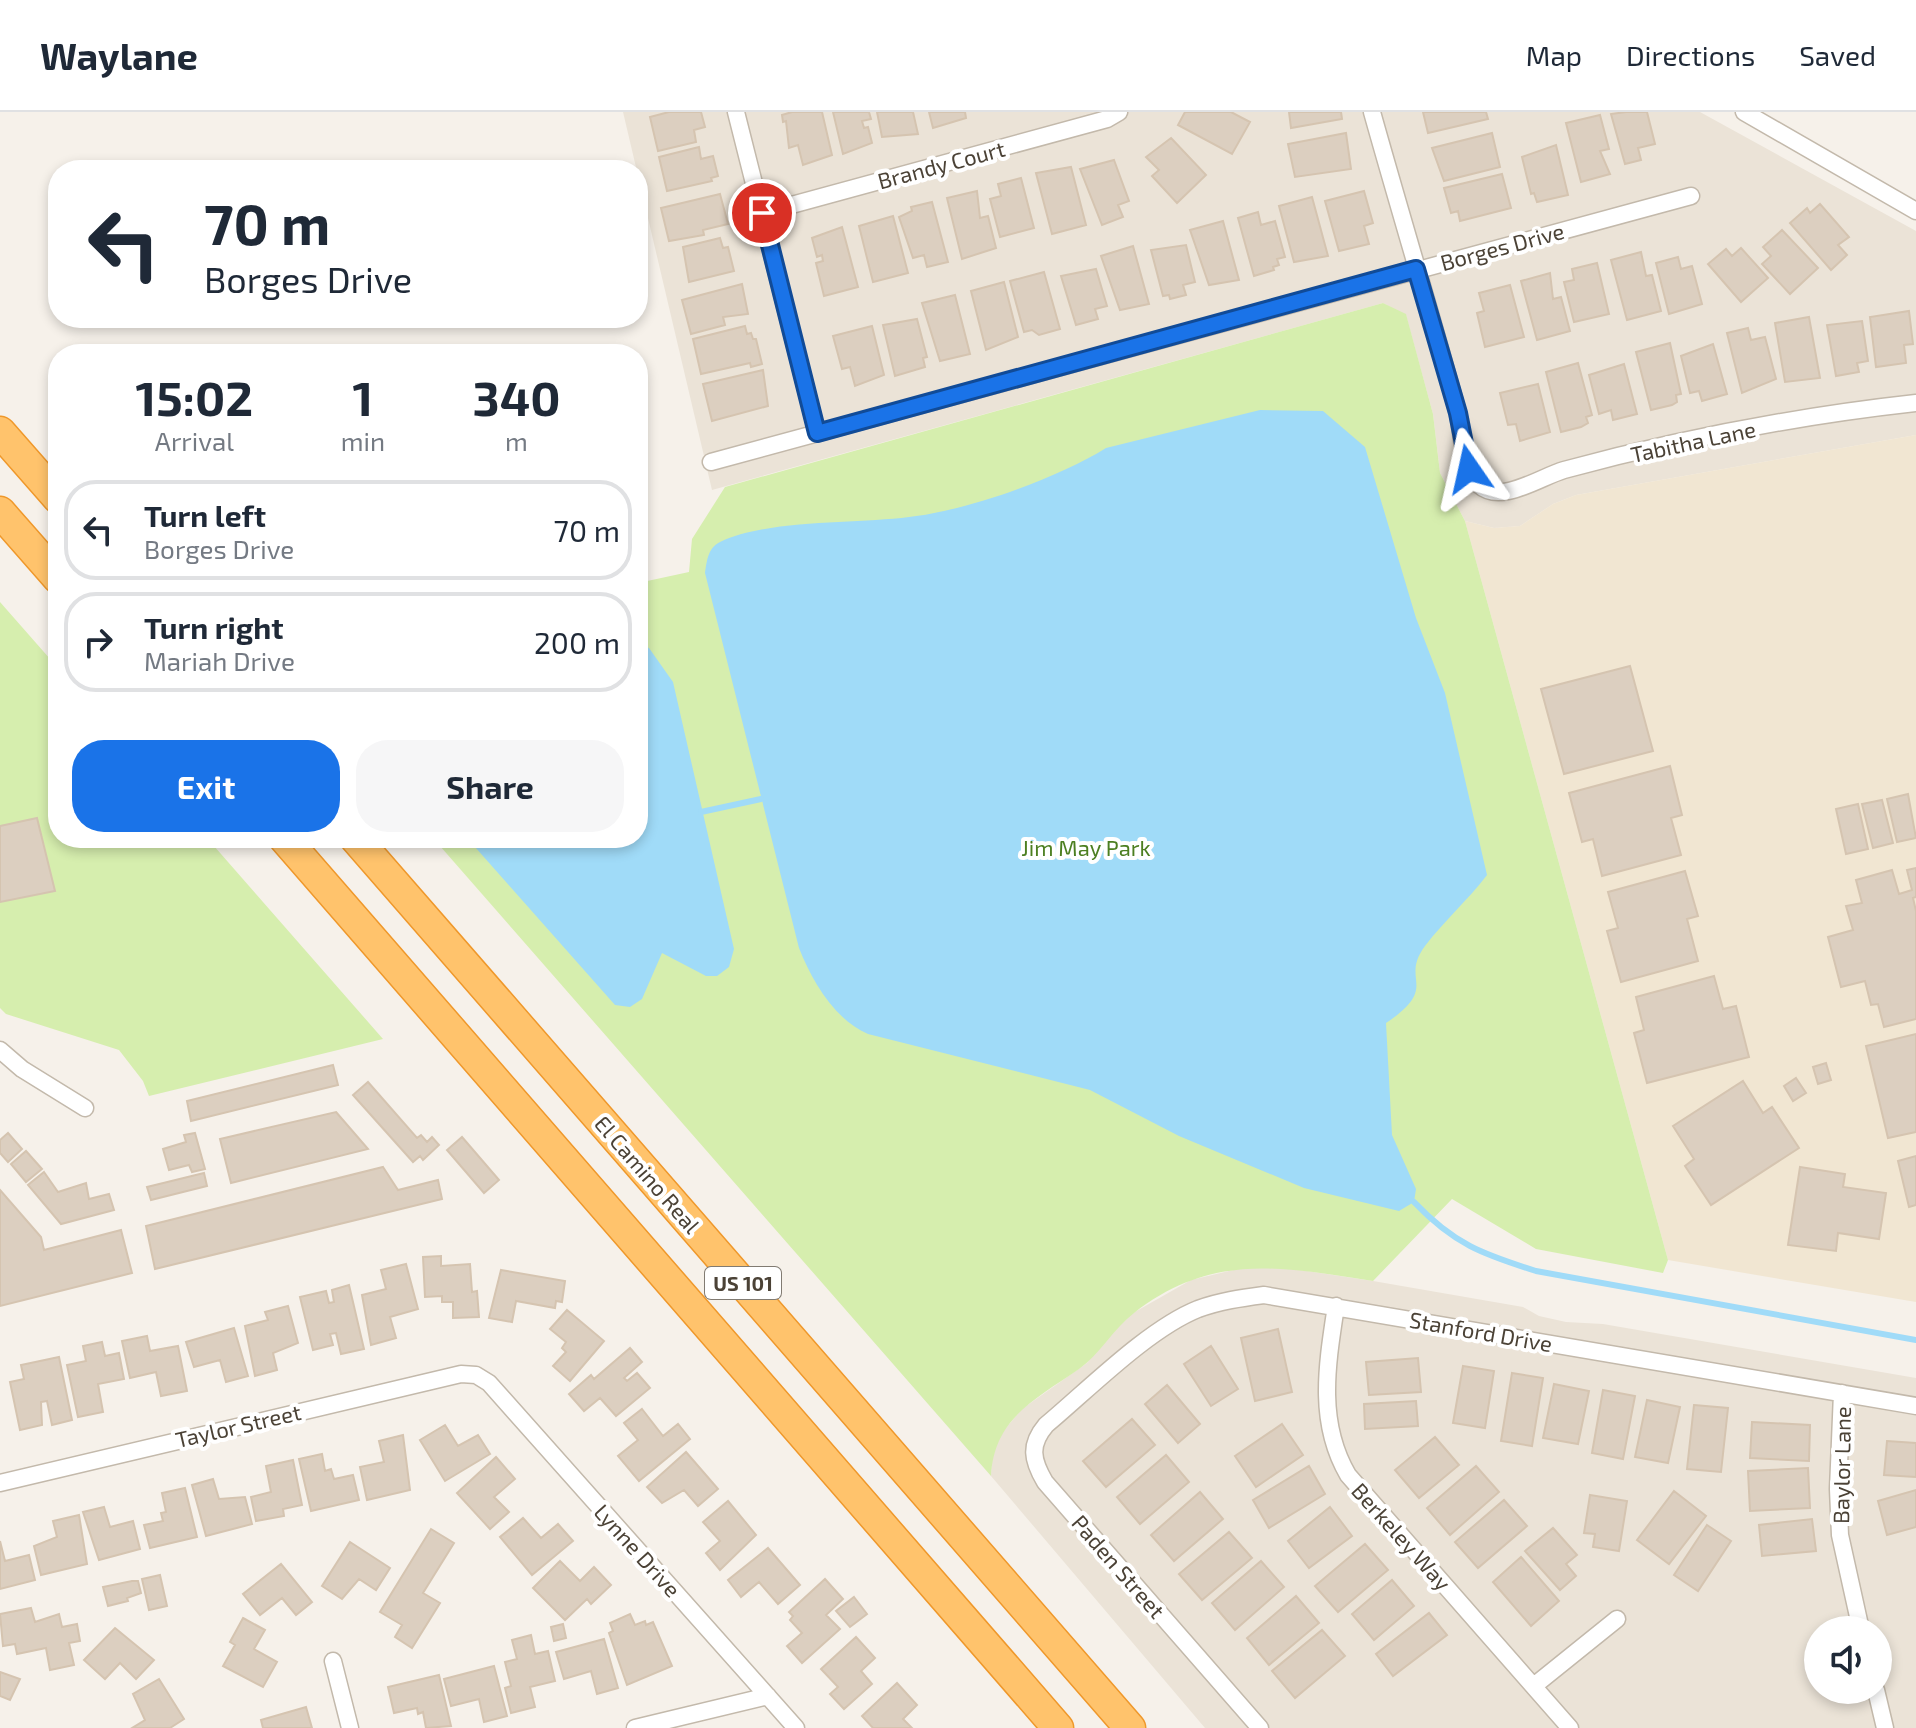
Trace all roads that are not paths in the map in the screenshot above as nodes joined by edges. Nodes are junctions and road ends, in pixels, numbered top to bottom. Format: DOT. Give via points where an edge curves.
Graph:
graph roads {
  1 [pos="736,112"];
  2 [pos="1119,112"];
  3 [pos="1372,112"];
  4 [pos="1744,112"];
  5 [pos="1691,196"];
  6 [pos="1916,211"];
  7 [pos="762,213"];
  8 [pos="1416,269"];
  9 [pos="1916,403"];
  10 [pos="0,432"];
  11 [pos="817,433"];
  12 [pos="711,462"];
  13 [pos="48,487"];
  14 [pos="0,512"];
  15 [pos="48,567"];
  16 [pos="293,848"];
  17 [pos="364,848"];
  18 [pos="0,1050"];
  19 [pos="85,1108"];
  20 [pos="1336,1306"];
  21 [pos="476,1375"];
  22 [pos="1842,1393"];
  23 [pos="1076,1400"];
  24 [pos="1916,1406"];
  25 [pos="0,1483"];
  26 [pos="1858,1616"];
  27 [pos="1617,1619"];
  28 [pos="333,1661"];
  29 [pos="1535,1685"];
  30 [pos="768,1696"];
  31 [pos="1879,1704"];
  32 [pos="350,1728"];
  33 [pos="635,1728"];
  34 [pos="796,1728"];
  35 [pos="1058,1728"];
  36 [pos="1130,1728"];
  37 [pos="1260,1728"];
  38 [pos="1570,1728"];
  39 [pos="1885,1728"];
  1 -- 7 [label="street"];
  2 -- 7 [label="street, Brandy Court"];
  3 -- 8 [label="street"];
  4 -- 6 [label="street"];
  5 -- 8 [label="street, Borges Drive"];
  7 -- 11 [label="street"];
  8 -- 9 [label="street, Tabitha Lane" via="1469,469 1477,484 1490,492 1510,491 1561,471 1716,434"];
  8 -- 11 [label="street, Borges Drive"];
  10 -- 13 [label="highway"];
  11 -- 12 [label="street, Borges Drive"];
  14 -- 15 [label="highway"];
  16 -- 35 [label="highway, US 101"];
  17 -- 36 [label="highway, El Camino Real / US 101"];
  18 -- 19 [label="street"];
  20 -- 22 [label="street, Stanford Drive"];
  20 -- 23 [label="street, Stanford Drive" via="1264,1295 1196,1310 1165,1327"];
  20 -- 29 [label="street, Berkeley Way" via="1326,1394 1337,1456 1348,1475"];
  21 -- 25 [label="street, Taylor Street" via="268,1417"];
  21 -- 30 [label="street, Lynne Drive" via="489,1383"];
  22 -- 24 [label="street, Stanford Drive"];
  22 -- 26 [label="street, Baylor Lane" via="1840,1535"];
  23 -- 37 [label="street, Paden Street" via="1037,1436 1032,1452 1036,1467"];
  27 -- 29 [label="street"];
  28 -- 32 [label="street"];
  29 -- 38 [label="street, Berkeley Way"];
  30 -- 33 [label="street"];
  30 -- 34 [label="street, Lynne Drive"];
  31 -- 39 [label="street"];
}
